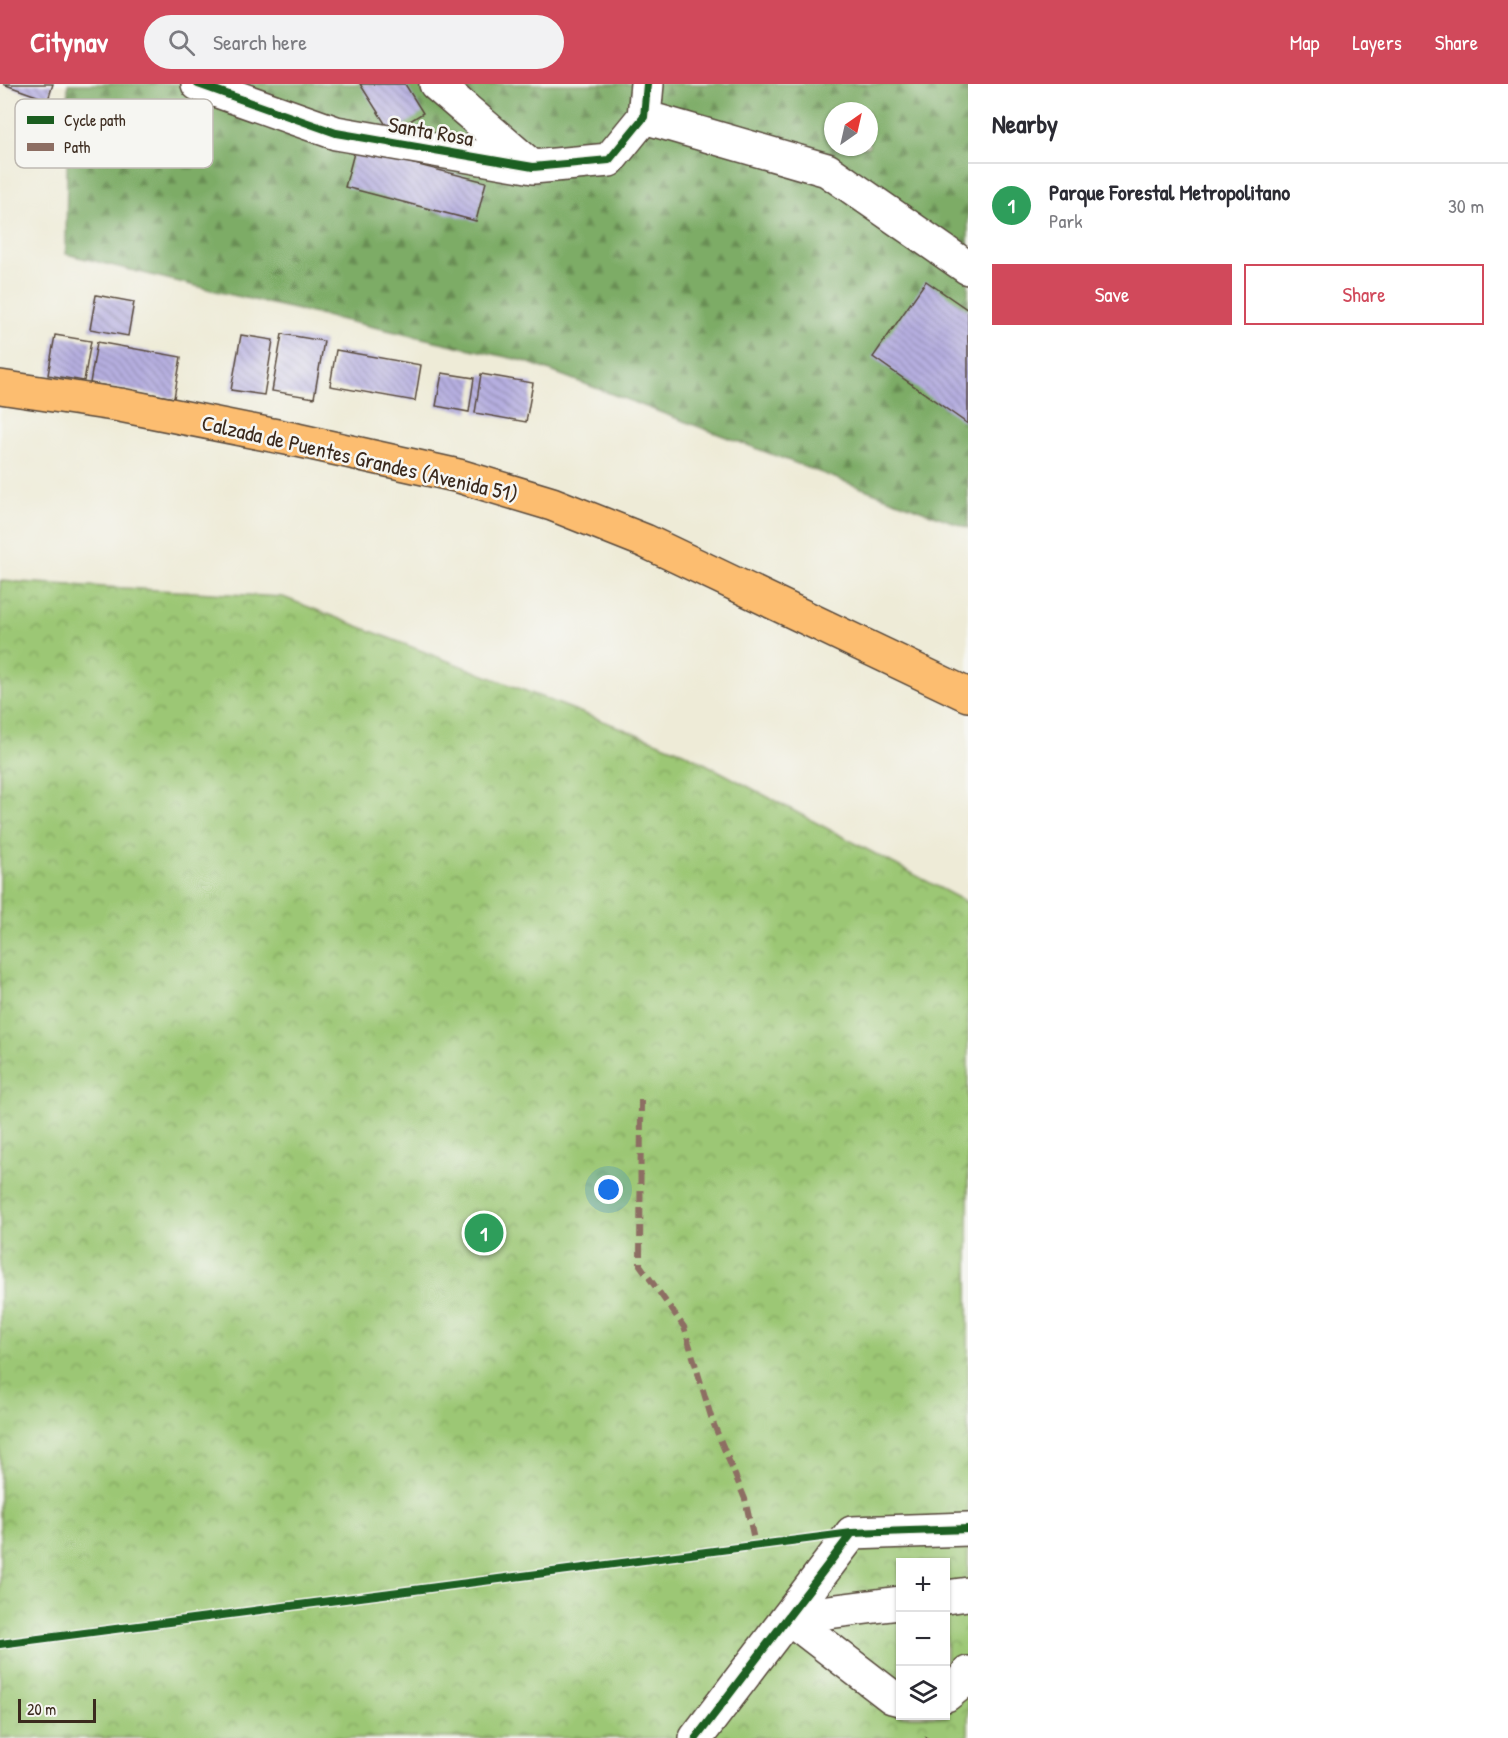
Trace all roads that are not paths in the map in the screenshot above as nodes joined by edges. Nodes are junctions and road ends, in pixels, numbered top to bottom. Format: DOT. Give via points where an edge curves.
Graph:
graph roads {
  1 [pos="198,84"];
  2 [pos="436,84"];
  3 [pos="646,84"];
  4 [pos="644,117"];
  5 [pos="533,167"];
  6 [pos="968,268"];
  7 [pos="0,387"];
  8 [pos="968,695"];
  9 [pos="968,1529"];
  10 [pos="968,1594"];
  11 [pos="950,1596"];
  12 [pos="896,1604"];
  13 [pos="788,1617"];
  14 [pos="968,1673"];
  15 [pos="950,1691"];
  16 [pos="896,1698"];
  17 [pos="696,1738"];
  1 -- 5 [label="street, Santa Rosa" via="336,133"];
  2 -- 5 [label="street"];
  3 -- 4 [label="street"];
  4 -- 5 [label="street, Santa Rosa" via="609,160"];
  4 -- 6 [label="street" via="827,170"];
  7 -- 8 [label="main road, Calzada de Puentes Grandes (Avenida 51)" via="120,405 297,440 459,476 552,504 645,541"];
  9 -- 13 [label="street" via="852,1533"];
  10 -- 11 [label="street"];
  12 -- 13 [label="street"];
  13 -- 16 [label="street"];
  13 -- 17 [label="street"];
  14 -- 15 [label="street"];
}
